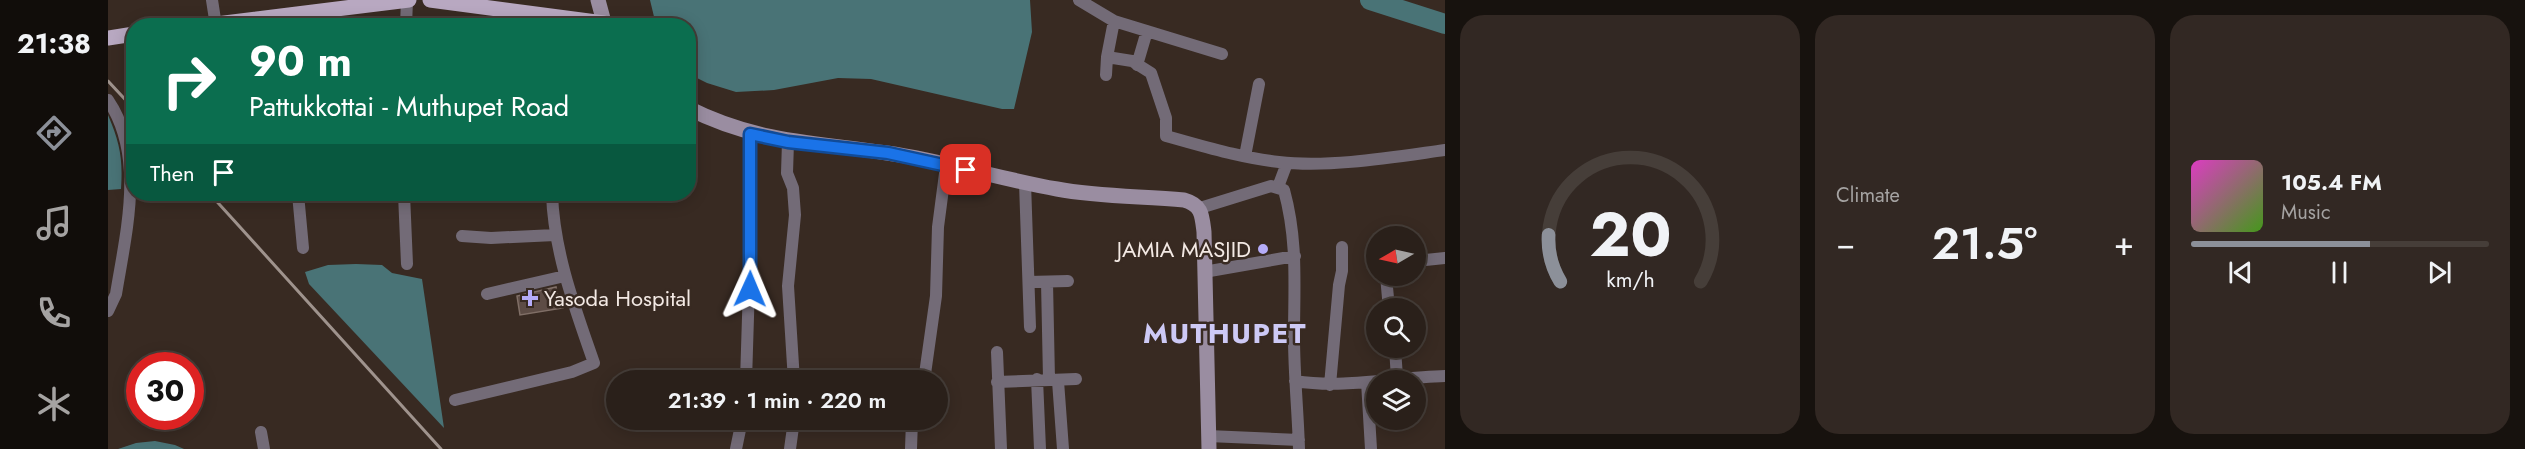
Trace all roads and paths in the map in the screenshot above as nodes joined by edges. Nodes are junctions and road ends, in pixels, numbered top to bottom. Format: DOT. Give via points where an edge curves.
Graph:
graph roads {
  1 [pos="212,0"];
  2 [pos="408,0"];
  3 [pos="435,0"];
  4 [pos="598,0"];
  5 [pos="1079,0"];
  6 [pos="326,5"];
  7 [pos="215,18"];
  8 [pos="301,18"];
  9 [pos="407,18"];
  10 [pos="559,18"];
  11 [pos="600,18"];
  12 [pos="1114,21"];
  13 [pos="1147,31"];
  14 [pos="126,35"];
  15 [pos="109,37"];
  16 [pos="1221,54"];
  17 [pos="1107,57"];
  18 [pos="1137,64"];
  19 [pos="1106,75"];
  20 [pos="1259,84"];
  21 [pos="108,100"];
  22 [pos="696,111"];
  23 [pos="750,134"];
  24 [pos="788,142"];
  25 [pos="1445,150"];
  26 [pos="126,153"];
  27 [pos="1245,156"];
  28 [pos="1287,163"];
  29 [pos="946,166"];
  30 [pos="1025,183"];
  31 [pos="1278,188"];
  32 [pos="127,201"];
  33 [pos="299,201"];
  34 [pos="404,201"];
  35 [pos="553,201"];
  36 [pos="1200,208"];
  37 [pos="555,235"];
  38 [pos="462,236"];
  39 [pos="1342,247"];
  40 [pos="303,248"];
  41 [pos="1295,256"];
  42 [pos="1445,258"];
  43 [pos="1426,260"];
  44 [pos="407,264"];
  45 [pos="1204,272"];
  46 [pos="565,276"];
  47 [pos="1068,281"];
  48 [pos="1029,282"];
  49 [pos="1047,282"];
  50 [pos="487,294"];
  51 [pos="108,311"];
  52 [pos="1030,327"];
  53 [pos="996,352"];
  54 [pos="747,370"];
  55 [pos="793,370"];
  56 [pos="926,370"];
  57 [pos="1445,376"];
  58 [pos="1426,377"];
  59 [pos="1076,379"];
  60 [pos="1048,380"];
  61 [pos="1295,381"];
  62 [pos="997,382"];
  63 [pos="1366,382"];
  64 [pos="1330,385"];
  65 [pos="455,400"];
  66 [pos="740,430"];
  67 [pos="793,430"];
  68 [pos="912,430"];
  69 [pos="1370,430"];
  70 [pos="261,432"];
  71 [pos="1208,442"];
  72 [pos="1299,444"];
  73 [pos="264,449"];
  74 [pos="736,449"];
  75 [pos="790,449"];
  76 [pos="911,449"];
  77 [pos="1001,449"];
  78 [pos="1040,449"];
  79 [pos="1063,449"];
  80 [pos="1371,449"];
  1 -- 7 [label="street"];
  2 -- 6 [label="main road"];
  2 -- 9 [label="street"];
  3 -- 10 [label="main road"];
  4 -- 11 [label="main road"];
  5 -- 12 [label="street"];
  6 -- 8 [label="main road"];
  12 -- 13 [label="street"];
  12 -- 17 [label="street"];
  13 -- 16 [label="street"];
  13 -- 18 [label="street"];
  14 -- 15 [label="main road"];
  17 -- 18 [label="street"];
  17 -- 19 [label="street"];
  18 -- 27 [label="street" via="1150,73 1166,118 1166,136"];
  20 -- 27 [label="street"];
  21 -- 26 [label="street" via="122,126"];
  22 -- 23 [label="main road"];
  23 -- 24 [label="main road"];
  23 -- 54 [label="street"];
  24 -- 29 [label="main road" via="888,153"];
  24 -- 55 [label="street" via="787,173 793,188 795,215 788,286"];
  25 -- 28 [label="street"];
  27 -- 28 [label="street"];
  28 -- 31 [label="street"];
  29 -- 30 [label="main road"];
  29 -- 56 [label="street" via="938,227 936,296"];
  30 -- 36 [label="main road" via="1096,195 1184,200"];
  30 -- 48 [label="street"];
  31 -- 36 [label="street" via="1271,186"];
  31 -- 41 [label="street" via="1284,190 1291,214"];
  32 -- 51 [label="street" via="116,294"];
  33 -- 40 [label="street"];
  34 -- 44 [label="street"];
  35 -- 37 [label="street"];
  36 -- 45 [label="main road"];
  37 -- 38 [label="street"];
  37 -- 46 [label="street"];
  39 -- 64 [label="street"];
  41 -- 45 [label="street"];
  41 -- 61 [label="street"];
  42 -- 43 [label="street"];
  45 -- 71 [label="main road"];
  46 -- 50 [label="street"];
  46 -- 65 [label="street" via="594,363 572,372"];
  47 -- 49 [label="street"];
  48 -- 49 [label="street"];
  48 -- 52 [label="street"];
  49 -- 60 [label="street"];
  53 -- 62 [label="street"];
  57 -- 58 [label="street"];
  59 -- 60 [label="street"];
  60 -- 62 [label="street"];
  60 -- 78 [label="street"];
  60 -- 79 [label="street"];
  61 -- 64 [label="street"];
  61 -- 72 [label="street"];
  62 -- 77 [label="street"];
  63 -- 64 [label="street"];
  66 -- 74 [label="street"];
  67 -- 75 [label="street"];
  68 -- 76 [label="street"];
  69 -- 80 [label="street"];
  70 -- 73 [label="street"];
  71 -- 72 [label="street"];
}
